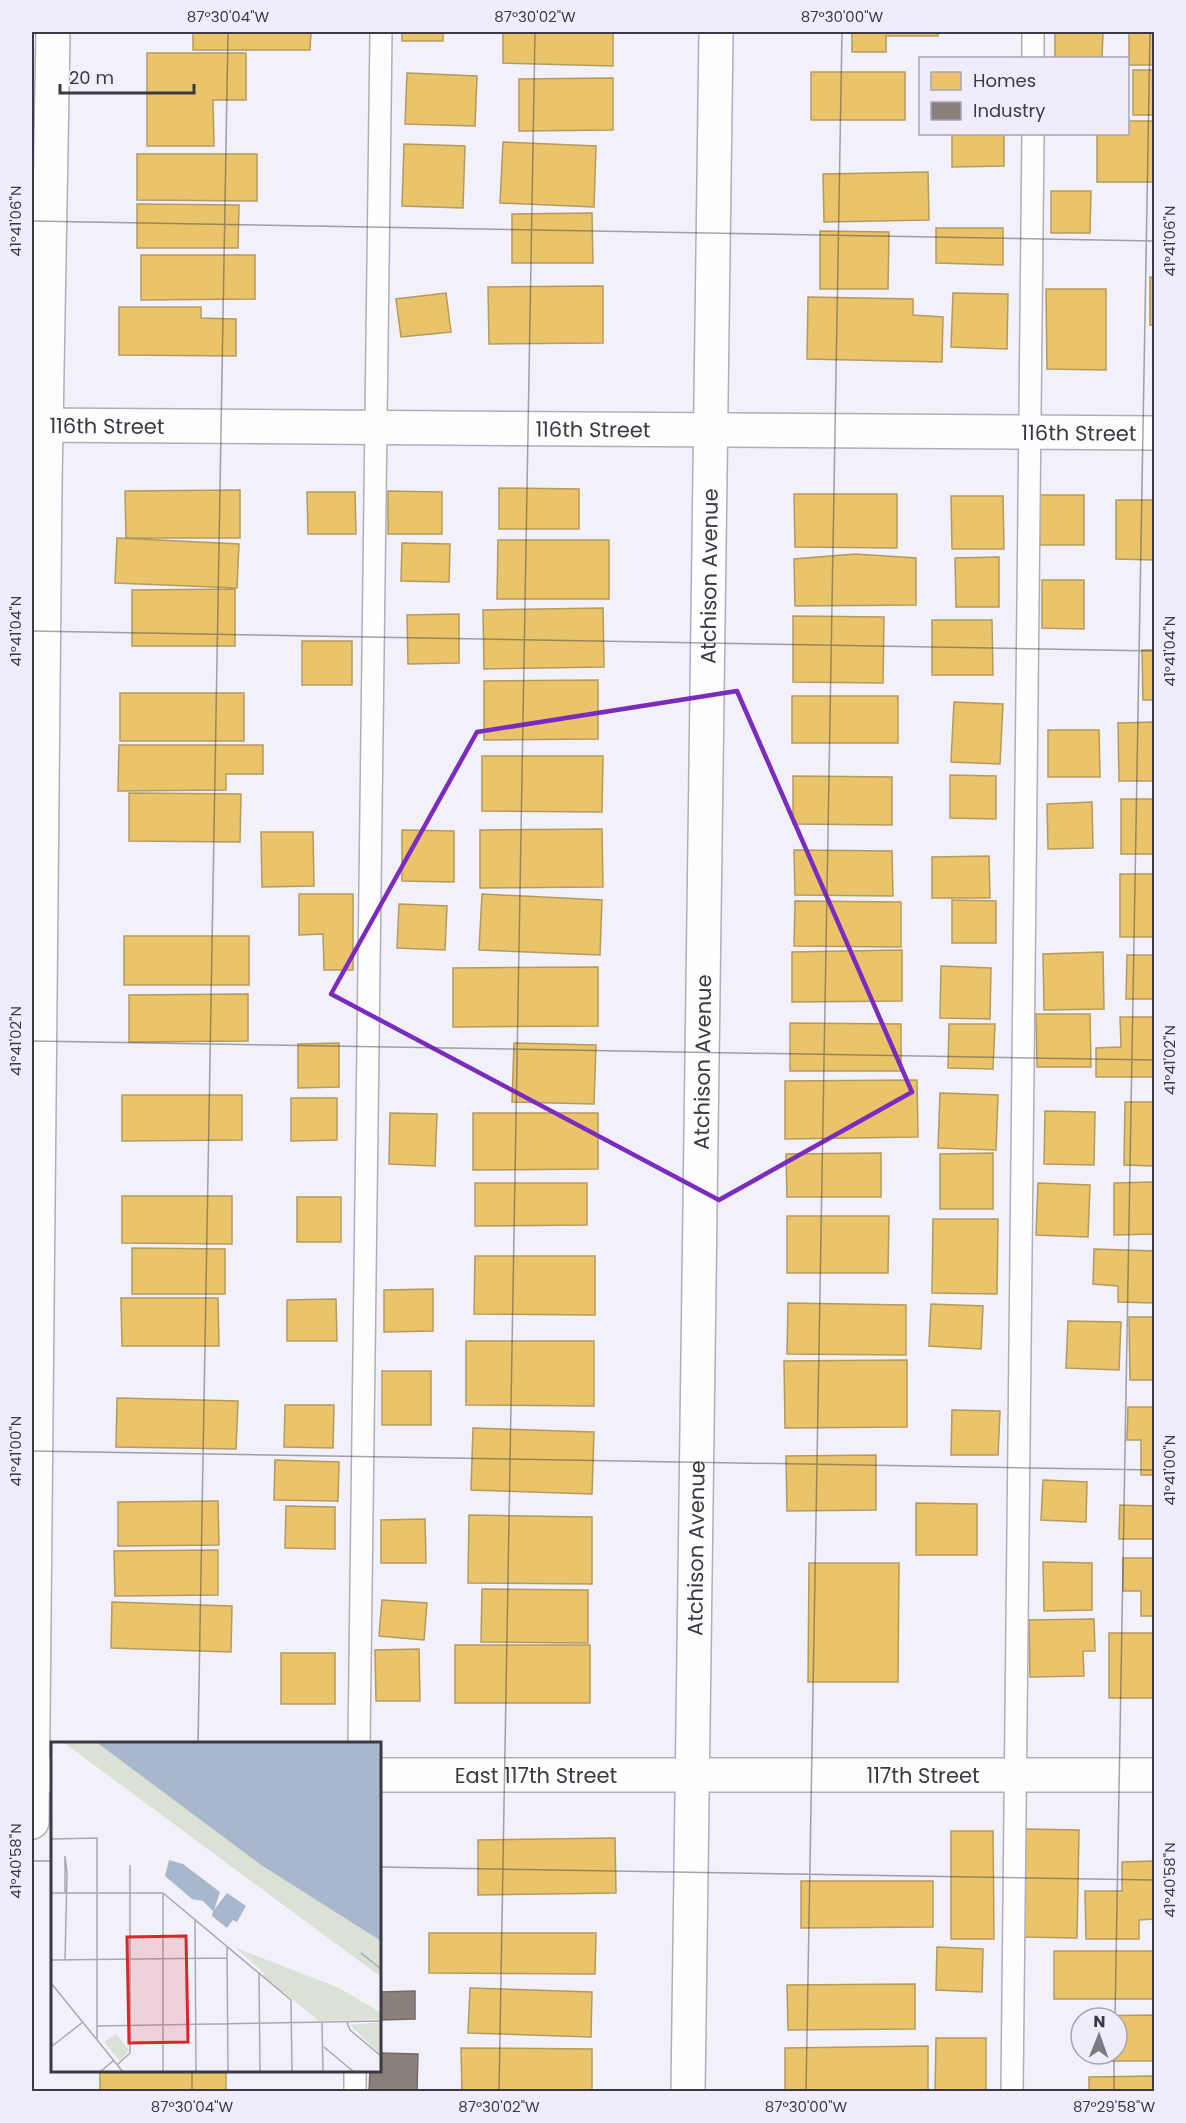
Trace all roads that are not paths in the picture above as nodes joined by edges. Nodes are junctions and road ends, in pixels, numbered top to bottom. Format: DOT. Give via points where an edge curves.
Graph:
graph roads {
  1 [pos="53,32"];
  2 [pos="381,32"];
  3 [pos="716,32"];
  4 [pos="1033,32"];
  5 [pos="1033,57"];
  6 [pos="1033,135"];
  7 [pos="39,425"];
  8 [pos="376,429"];
  9 [pos="710,429"];
  10 [pos="1031,432"];
  11 [pos="1155,433"];
  12 [pos="359,1742"];
  13 [pos="39,1775"];
  14 [pos="381,1775"];
  15 [pos="692,1775"];
  16 [pos="1017,1775"];
  17 [pos="1155,1775"];
  18 [pos="32,1822"];
  19 [pos="355,2072"];
  20 [pos="355,2091"];
  21 [pos="688,2091"];
  22 [pos="1012,2091"];
  1 -- 7 [label="street"];
  2 -- 8 [label="lane"];
  3 -- 9 [label="street, Atchison Avenue"];
  4 -- 5 [label="lane"];
  6 -- 10 [label="lane"];
  7 -- 8 [label="street, 116th Street"];
  7 -- 13 [label="street"];
  8 -- 9 [label="street, 116th Street"];
  8 -- 12 [label="lane"];
  9 -- 10 [label="street, 116th Street"];
  9 -- 15 [label="street, Atchison Avenue"];
  10 -- 11 [label="street, 116th Street"];
  10 -- 16 [label="lane"];
  13 -- 18 [label="street"];
  14 -- 15 [label="street, East 117th Street"];
  15 -- 16 [label="street, 117th Street"];
  15 -- 21 [label="street, Atchison Avenue"];
  16 -- 17 [label="street, 117th Street"];
  16 -- 22 [label="lane"];
  19 -- 20 [label="lane"];
}
